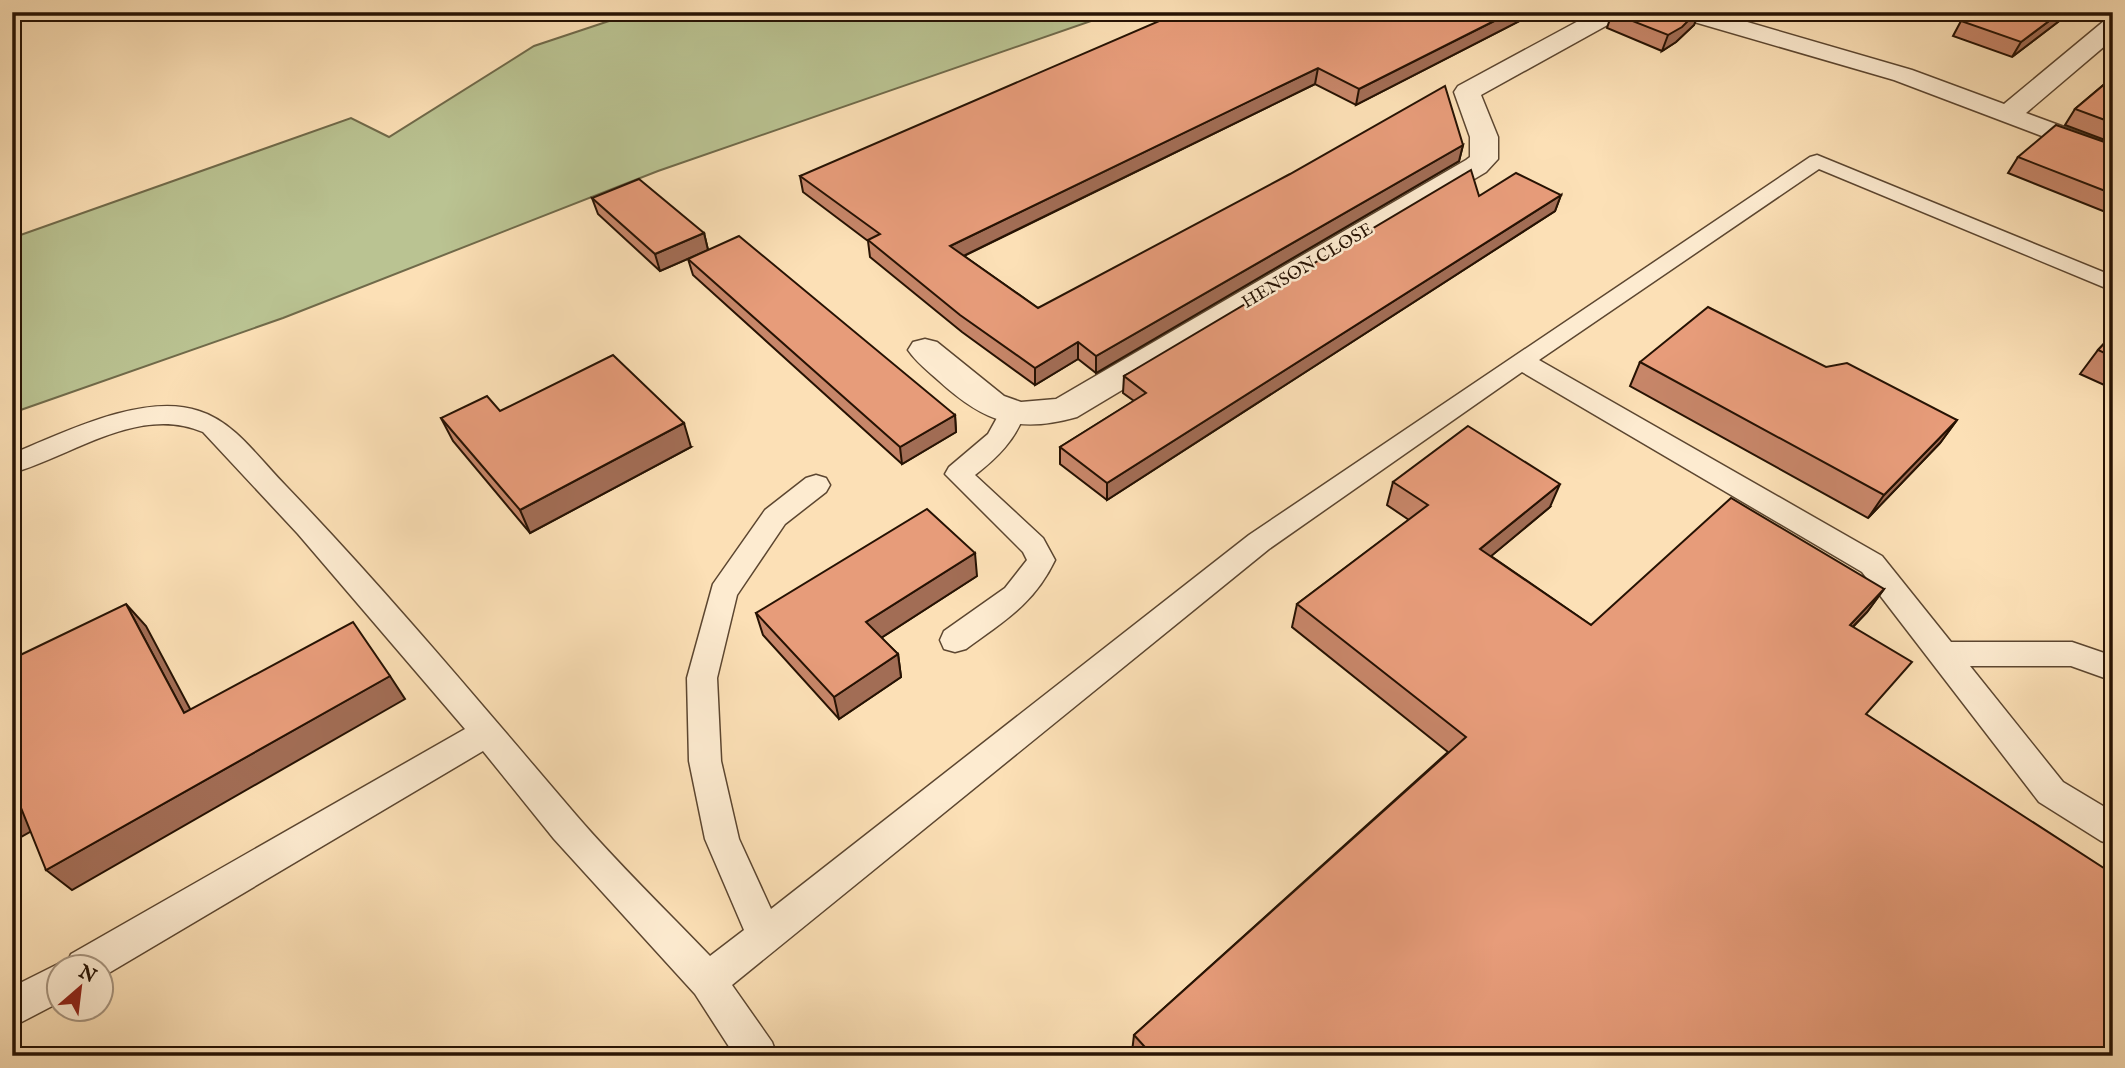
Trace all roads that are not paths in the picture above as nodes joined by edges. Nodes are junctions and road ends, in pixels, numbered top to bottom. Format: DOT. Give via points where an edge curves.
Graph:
graph roads {
  1 [pos="1613,12"];
  2 [pos="1686,12"];
  3 [pos="2113,26"];
  4 [pos="2007,115"];
  5 [pos="2113,155"];
  6 [pos="2113,284"];
  7 [pos="925,350"];
  8 [pos="1522,361"];
  9 [pos="1012,413"];
  10 [pos="12,464"];
  11 [pos="816,485"];
  12 [pos="955,640"];
  13 [pos="1943,654"];
  14 [pos="2113,669"];
  15 [pos="487,732"];
  16 [pos="2113,830"];
  17 [pos="764,935"];
  18 [pos="108,953"];
  19 [pos="708,981"];
  20 [pos="46,989"];
  21 [pos="12,1008"];
  22 [pos="758,1056"];
  1 -- 9 [label="street, HENSON CLOSE" via="1467,92 1485,145 1484,159 1476,166 1065,409"];
  2 -- 4 [label="street" via="1903,75"];
  3 -- 4 [label="street"];
  4 -- 5 [label="street"];
  6 -- 8 [label="lane" via="1817,161"];
  7 -- 9 [label="street, HENSON CLOSE" via="988,402"];
  8 -- 13 [label="lane" via="1872,564"];
  8 -- 17 [label="lane" via="1259,542"];
  9 -- 12 [label="lane" via="1009,426 992,448 958,474 1033,545 1041,560 1034,579 1016,596"];
  10 -- 15 [label="lane" via="148,416 177,413 199,418 212,426 308,527"];
  11 -- 17 [label="lane" via="775,517 723,592 702,678 705,761 722,839"];
  13 -- 14 [label="lane" via="2071,654"];
  13 -- 16 [label="lane" via="2051,792"];
  15 -- 18 [label="lane"];
  15 -- 19 [label="lane" via="566,828"];
  17 -- 19 [label="lane"];
  19 -- 22 [label="lane"];
  20 -- 21 [label="lane"];
}
